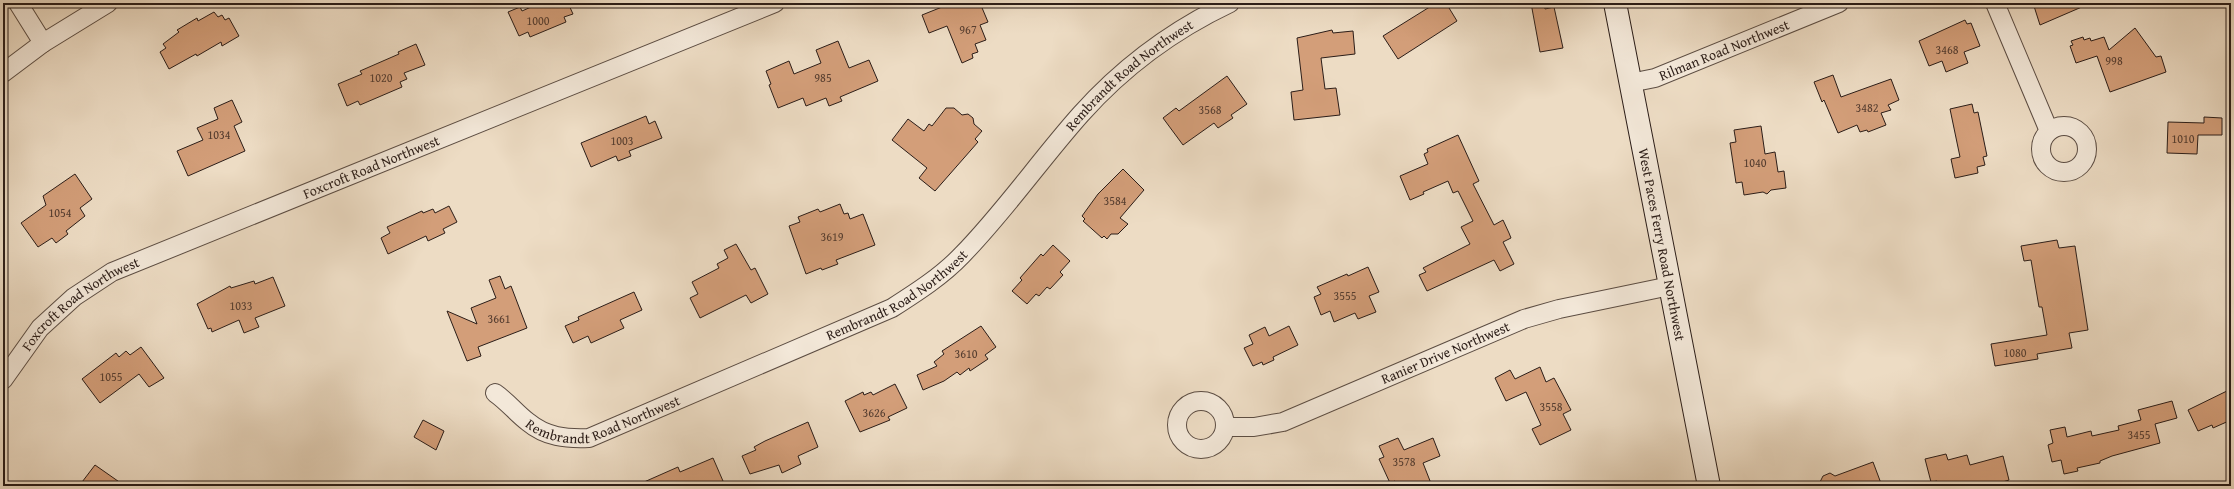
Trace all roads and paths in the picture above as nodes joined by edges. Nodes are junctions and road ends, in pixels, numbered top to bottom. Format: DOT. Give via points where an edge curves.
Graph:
graph roads {
  1 [pos="18,3"];
  2 [pos="108,3"];
  3 [pos="774,3"];
  4 [pos="1230,3"];
  5 [pos="1615,3"];
  6 [pos="1839,3"];
  7 [pos="1996,3"];
  8 [pos="43,43"];
  9 [pos="3,73"];
  10 [pos="1630,83"];
  11 [pos="2049,131"];
  12 [pos="1670,286"];
  13 [pos="3,380"];
  14 [pos="495,393"];
  15 [pos="1225,427"];
  16 [pos="1709,486"];
  1 -- 8 [label="street"];
  2 -- 8 [label="street"];
  3 -- 13 [label="street, Foxcroft Road Northwest" via="112,272 74,297 40,328"];
  4 -- 14 [label="street, Rembrandt Road Northwest" via="1163,41 1115,80 1080,115 962,256 927,286 892,308 589,438 565,439 543,432 527,422 507,401"];
  5 -- 10 [label="main road, West Paces Ferry Road Northwest"];
  6 -- 10 [label="street, Rilman Road Northwest" via="1655,78"];
  7 -- 11 [label="street"];
  8 -- 9 [label="street"];
  10 -- 12 [label="main road, West Paces Ferry Road Northwest"];
  12 -- 15 [label="street, Ranier Drive Northwest" via="1559,309 1524,319 1282,422 1254,427"];
  12 -- 16 [label="main road, West Paces Ferry Road Northwest"];
}
